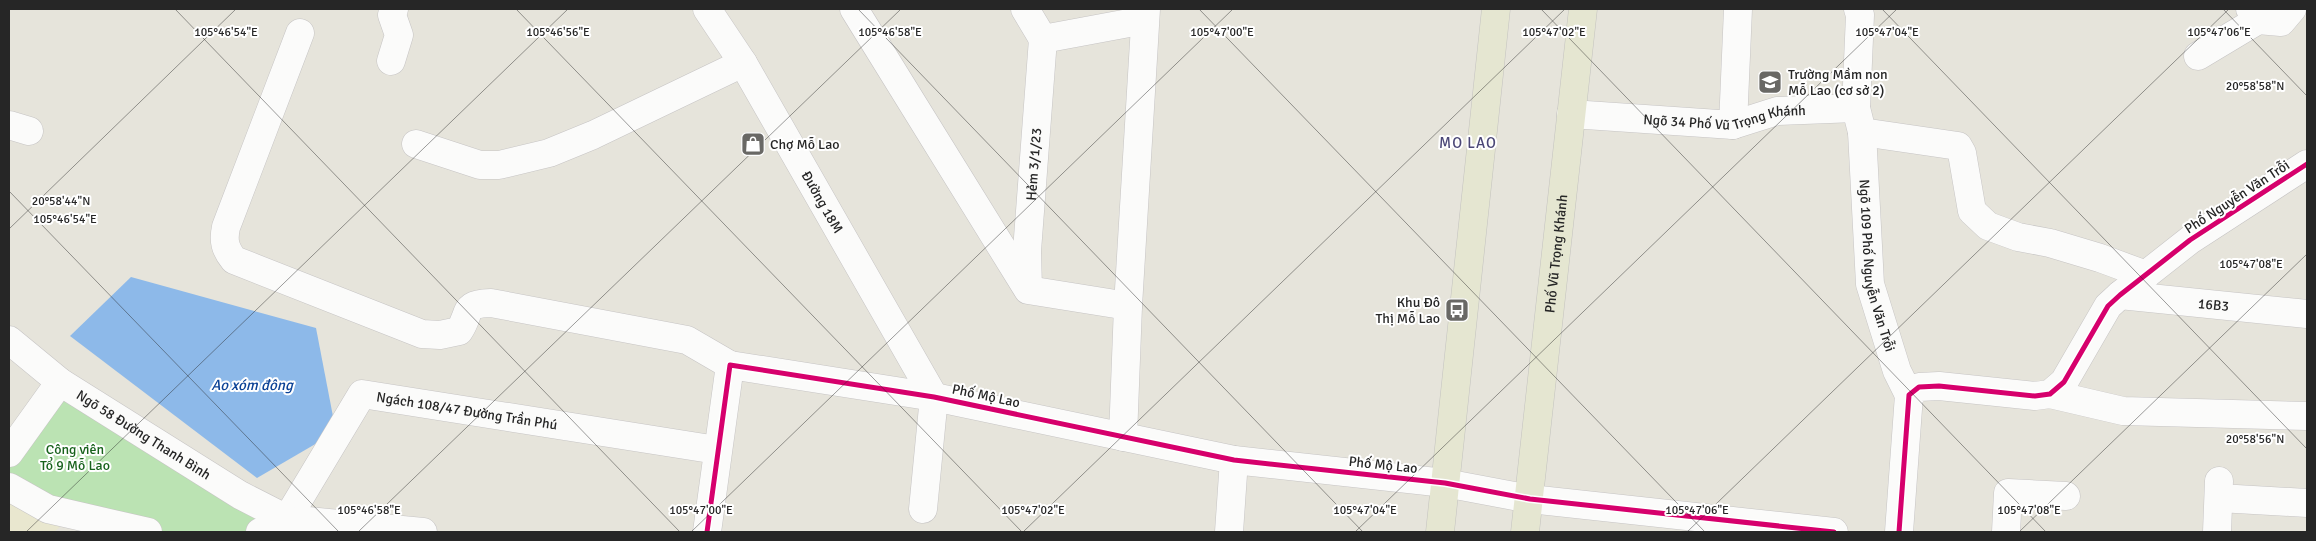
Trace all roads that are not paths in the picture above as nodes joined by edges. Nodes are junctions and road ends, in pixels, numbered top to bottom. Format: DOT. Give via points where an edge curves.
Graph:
graph roads {
  1 [pos="394,9"];
  2 [pos="854,9"];
  3 [pos="1025,9"];
  4 [pos="1496,9"];
  5 [pos="1583,9"];
  6 [pos="1738,9"];
  7 [pos="1858,9"];
  8 [pos="2292,9"];
  9 [pos="711,10"];
  10 [pos="2254,14"];
  11 [pos="1146,15"];
  12 [pos="300,33"];
  13 [pos="1043,39"];
  14 [pos="2198,56"];
  15 [pos="392,61"];
  16 [pos="743,63"];
  17 [pos="1859,109"];
  18 [pos="1571,114"];
  19 [pos="1733,125"];
  20 [pos="416,144"];
  21 [pos="2307,164"];
  22 [pos="2146,275"];
  23 [pos="1028,290"];
  24 [pos="2120,295"];
  25 [pos="1128,306"];
  26 [pos="2307,314"];
  27 [pos="9,340"];
  28 [pos="730,365"];
  29 [pos="60,382"];
  30 [pos="2050,394"];
  31 [pos="1909,395"];
  32 [pos="934,397"];
  33 [pos="2307,416"];
  34 [pos="1123,437"];
  35 [pos="717,450"];
  36 [pos="9,452"];
  37 [pos="1234,460"];
  38 [pos="1445,483"];
  39 [pos="9,487"];
  40 [pos="2066,496"];
  41 [pos="1530,499"];
  42 [pos="2307,503"];
  43 [pos="923,509"];
  44 [pos="287,518"];
  45 [pos="407,531"];
  46 [pos="148,532"];
  47 [pos="260,532"];
  48 [pos="707,532"];
  49 [pos="1229,532"];
  50 [pos="1440,532"];
  51 [pos="1525,532"];
  52 [pos="1834,532"];
  53 [pos="1899,532"];
  54 [pos="2006,532"];
  55 [pos="2217,532"];
  1 -- 15 [label="street" via="392,14 398,35"];
  2 -- 23 [label="street"];
  3 -- 13 [label="street"];
  4 -- 38 [label="main road"];
  5 -- 18 [label="main road, Phố Vũ Trọng Khánh"];
  6 -- 19 [label="street"];
  7 -- 17 [label="street, Ngõ 109 Phố Nguyễn Văn Trỗi"];
  8 -- 10 [label="street" via="2280,22"];
  9 -- 16 [label="street, Đường 18M"];
  10 -- 14 [label="street"];
  11 -- 13 [label="street"];
  11 -- 25 [label="street"];
  12 -- 28 [label="street" via="226,227 223,240 234,260 422,334 459,331 467,311 476,304 491,304 687,340"];
  13 -- 23 [label="street, Hẻm 3/1/23" via="1027,251"];
  16 -- 20 [label="street" via="593,135 548,152 499,165 480,165"];
  16 -- 32 [label="street, Đường 18M"];
  17 -- 19 [label="street, Ngõ 34 Phố Vũ Trọng Khánh" via="1777,111"];
  17 -- 22 [label="street, Ngõ 34 Phố Vũ Trọng Khánh" via="1958,146 1972,211 1988,226 2100,258"];
  17 -- 31 [label="street, Ngõ 109 Phố Nguyễn Văn Trỗi" via="1870,284 1897,371"];
  18 -- 19 [label="street, Ngõ 34 Phố Vũ Trọng Khánh"];
  18 -- 41 [label="main road, Phố Vũ Trọng Khánh"];
  21 -- 22 [label="street, Phố Nguyễn Văn Trỗi" via="2190,240"];
  22 -- 24 [label="street, Phố Nguyễn Văn Trỗi"];
  23 -- 25 [label="street"];
  24 -- 26 [label="street, 16B3"];
  24 -- 30 [label="street, Phố Nguyễn Văn Trỗi" via="2108,306 2064,382"];
  25 -- 34 [label="street"];
  27 -- 29 [label="street, Ngõ 58 Đường Thanh Bình"];
  28 -- 32 [label="street, Phố Mộ Lao"];
  28 -- 35 [label="street"];
  29 -- 36 [label="street"];
  29 -- 44 [label="street, Ngõ 58 Đường Thanh Bình" via="240,495"];
  30 -- 31 [label="street" via="2035,396 1939,386 1919,387"];
  30 -- 33 [label="street" via="2123,411"];
  31 -- 53 [label="street"];
  32 -- 34 [label="street, Phố Mộ Lao"];
  32 -- 43 [label="street"];
  34 -- 37 [label="street, Phố Mộ Lao"];
  35 -- 44 [label="street, Ngách 108/47 Đường Trần Phú" via="362,394"];
  35 -- 48 [label="street"];
  37 -- 38 [label="street, Phố Mộ Lao"];
  37 -- 49 [label="street"];
  38 -- 41 [label="street, Phố Mộ Lao"];
  38 -- 50 [label="main road"];
  39 -- 46 [label="street" via="48,508"];
  40 -- 54 [label="street" via="2008,493"];
  41 -- 51 [label="main road, Phố Vũ Trọng Khánh"];
  41 -- 52 [label="street, Phố Mộ Lao"];
  42 -- 55 [label="street" via="2219,488"];
  44 -- 45 [label="street"];
  44 -- 47 [label="street"];
}
